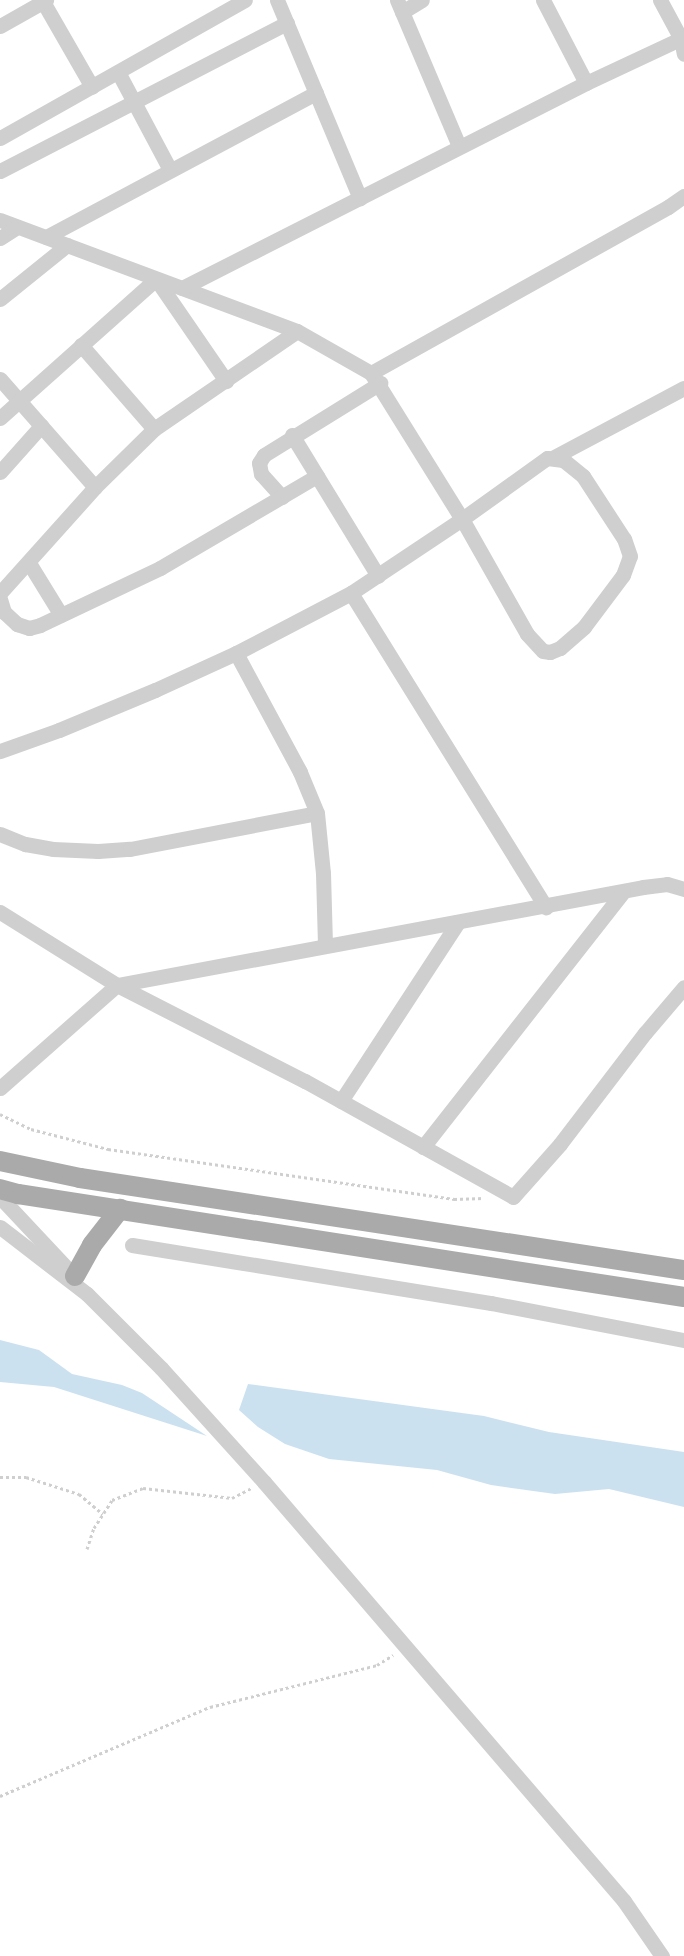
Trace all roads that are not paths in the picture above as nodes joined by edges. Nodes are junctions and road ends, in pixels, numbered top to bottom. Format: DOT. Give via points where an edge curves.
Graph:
graph roads {
  1 [pos="44,0"];
  2 [pos="245,0"];
  3 [pos="277,0"];
  4 [pos="422,0"];
  5 [pos="543,0"];
  6 [pos="660,0"];
  7 [pos="399,6"];
  8 [pos="287,23"];
  9 [pos="0,26"];
  10 [pos="683,43"];
  11 [pos="118,72"];
  12 [pos="586,83"];
  13 [pos="92,87"];
  14 [pos="316,93"];
  15 [pos="134,102"];
  16 [pos="0,138"];
  17 [pos="459,146"];
  18 [pos="170,170"];
  19 [pos="0,171"];
  20 [pos="684,195"];
  21 [pos="360,198"];
  22 [pos="0,220"];
  23 [pos="17,227"];
  24 [pos="46,237"];
  25 [pos="0,238"];
  26 [pos="66,245"];
  27 [pos="156,279"];
  28 [pos="182,288"];
  29 [pos="0,299"];
  30 [pos="297,331"];
  31 [pos="81,345"];
  32 [pos="376,378"];
  33 [pos="0,379"];
  34 [pos="226,381"];
  35 [pos="684,388"];
  36 [pos="19,401"];
  37 [pos="0,418"];
  38 [pos="40,426"];
  39 [pos="154,429"];
  40 [pos="292,435"];
  41 [pos="554,457"];
  42 [pos="0,472"];
  43 [pos="316,476"];
  44 [pos="95,487"];
  45 [pos="282,497"];
  46 [pos="462,519"];
  47 [pos="29,562"];
  48 [pos="378,576"];
  49 [pos="0,593"];
  50 [pos="351,593"];
  51 [pos="0,598"];
  52 [pos="61,615"];
  53 [pos="236,653"];
  54 [pos="0,751"];
  55 [pos="317,813"];
  56 [pos="0,834"];
  57 [pos="684,889"];
  58 [pos="623,892"];
  59 [pos="546,907"];
  60 [pos="0,912"];
  61 [pos="458,922"];
  62 [pos="325,946"];
  63 [pos="117,985"];
  64 [pos="684,987"];
  65 [pos="0,1088"];
  66 [pos="341,1101"];
  67 [pos="423,1147"];
  68 [pos="0,1161"];
  69 [pos="0,1189"];
  70 [pos="0,1197"];
  71 [pos="120,1209"];
  72 [pos="0,1227"];
  73 [pos="132,1245"];
  74 [pos="684,1270"];
  75 [pos="75,1276"];
  76 [pos="87,1294"];
  77 [pos="684,1298"];
  78 [pos="684,1340"];
  79 [pos="662,1956"];
  1 -- 9 [label="street"];
  1 -- 13 [label="street"];
  2 -- 11 [label="street"];
  3 -- 8 [label="street"];
  4 -- 7 [label="street"];
  5 -- 12 [label="street"];
  6 -- 10 [label="street"];
  7 -- 17 [label="street"];
  8 -- 14 [label="street"];
  8 -- 15 [label="street"];
  10 -- 12 [label="street"];
  11 -- 13 [label="street"];
  11 -- 15 [label="street"];
  12 -- 17 [label="street"];
  13 -- 16 [label="street"];
  14 -- 18 [label="street"];
  14 -- 21 [label="street"];
  15 -- 18 [label="street"];
  15 -- 19 [label="street"];
  17 -- 21 [label="street"];
  18 -- 24 [label="street"];
  20 -- 32 [label="street"];
  21 -- 28 [label="street"];
  22 -- 23 [label="street"];
  23 -- 24 [label="street"];
  23 -- 25 [label="street"];
  24 -- 26 [label="street"];
  26 -- 27 [label="street"];
  26 -- 29 [label="street"];
  27 -- 28 [label="street"];
  27 -- 31 [label="street"];
  27 -- 34 [label="street"];
  28 -- 30 [label="street"];
  30 -- 32 [label="street"];
  30 -- 34 [label="street"];
  31 -- 36 [label="street"];
  31 -- 39 [label="street"];
  32 -- 40 [label="street"];
  32 -- 46 [label="street"];
  33 -- 36 [label="street"];
  34 -- 39 [label="street"];
  35 -- 41 [label="street"];
  36 -- 37 [label="street"];
  36 -- 38 [label="street"];
  38 -- 42 [label="street"];
  38 -- 44 [label="street"];
  39 -- 44 [label="street"];
  40 -- 43 [label="street"];
  40 -- 45 [label="street" via="259,463 261,474"];
  41 -- 46 [label="street" via="540,461"];
  41 -- 46 [label="street" via="574,466 583,476 624,539 630,556 627,568 584,627 560,648 547,652 533,643"];
  43 -- 45 [label="street"];
  43 -- 48 [label="street"];
  44 -- 47 [label="street"];
  45 -- 52 [label="street" via="160,568"];
  46 -- 48 [label="street"];
  47 -- 49 [label="street"];
  47 -- 52 [label="street"];
  48 -- 50 [label="street"];
  50 -- 53 [label="street"];
  50 -- 59 [label="street"];
  51 -- 52 [label="street" via="4,612 22,627 40,625"];
  53 -- 54 [label="street" via="81,722"];
  53 -- 55 [label="street" via="300,772"];
  55 -- 56 [label="street" via="130,849 53,849"];
  55 -- 62 [label="street"];
  57 -- 58 [label="street" via="658,885"];
  58 -- 59 [label="street"];
  58 -- 67 [label="street"];
  59 -- 61 [label="street"];
  60 -- 63 [label="street"];
  61 -- 62 [label="street"];
  61 -- 66 [label="street"];
  62 -- 63 [label="street"];
  63 -- 65 [label="street"];
  63 -- 66 [label="street"];
  64 -- 67 [label="street" via="513,1197"];
  66 -- 67 [label="street"];
  68 -- 74 [label="main road" via="80,1178"];
  69 -- 71 [label="main road"];
  70 -- 75 [label="street"];
  71 -- 75 [label="main road" via="92,1245"];
  71 -- 77 [label="main road"];
  72 -- 76 [label="street"];
  73 -- 78 [label="street" via="522,1308"];
  75 -- 76 [label="street"];
  76 -- 79 [label="street" via="161,1368 408,1647 624,1901"];
}
